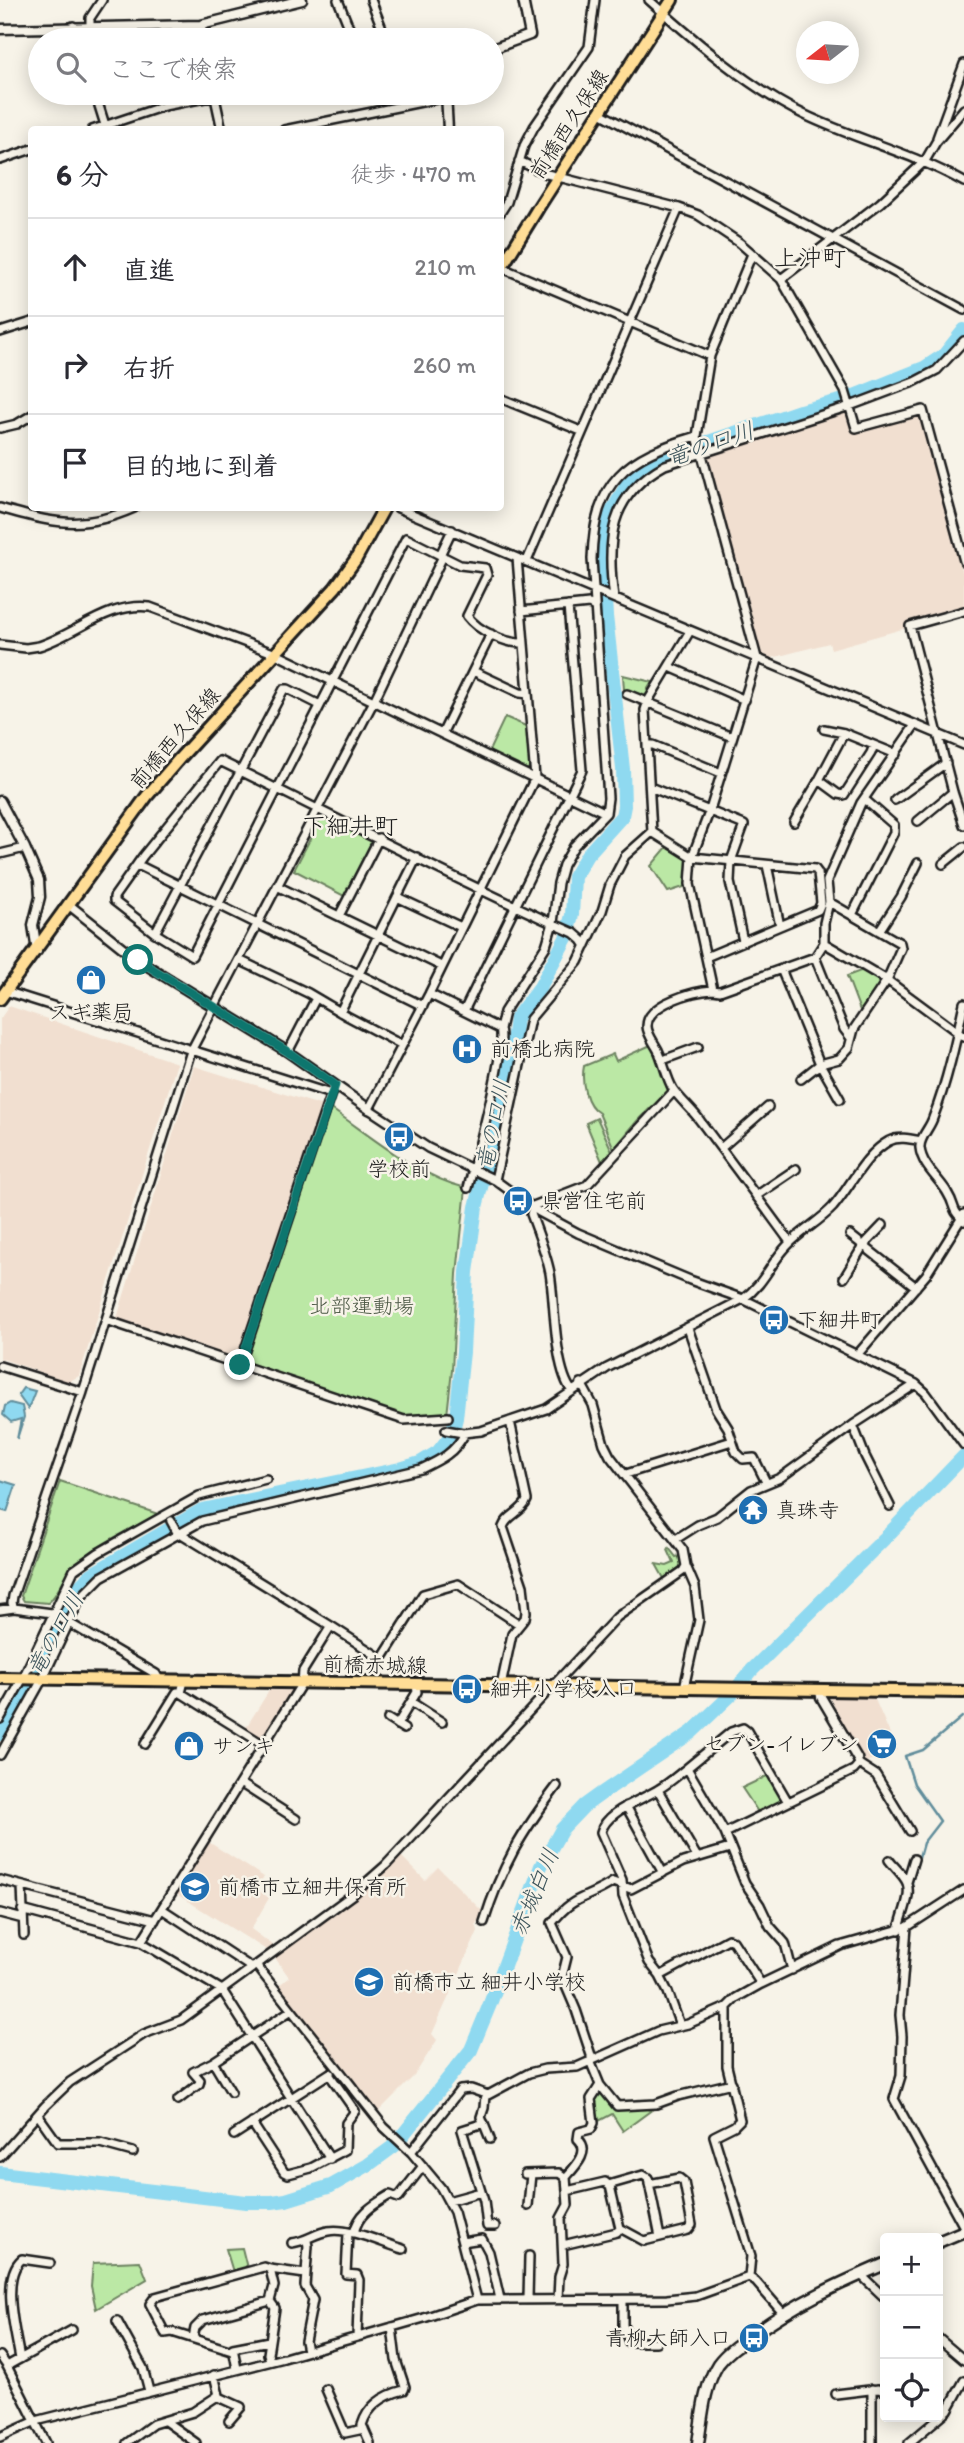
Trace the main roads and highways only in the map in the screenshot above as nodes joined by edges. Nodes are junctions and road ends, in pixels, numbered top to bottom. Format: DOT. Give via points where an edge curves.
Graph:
graph roads {
  1 [pos="672,0"];
  2 [pos="504,263"];
  3 [pos="382,511"];
  4 [pos="3,995"];
  5 [pos="0,1678"];
  6 [pos="964,1692"];
  7 [pos="964,2229"];
  8 [pos="943,2240"];
  9 [pos="880,2266"];
  10 [pos="698,2443"];
  1 -- 2 [label="main road, 前橋西久保線"];
  3 -- 4 [label="main road, 前橋西久保線" via="335,588 147,796"];
  5 -- 6 [label="main road, 前橋赤城線" via="160,1681 183,1687 302,1683"];
  7 -- 8 [label="main road"];
  9 -- 10 [label="main road" via="783,2313 732,2349 709,2384"];
}
